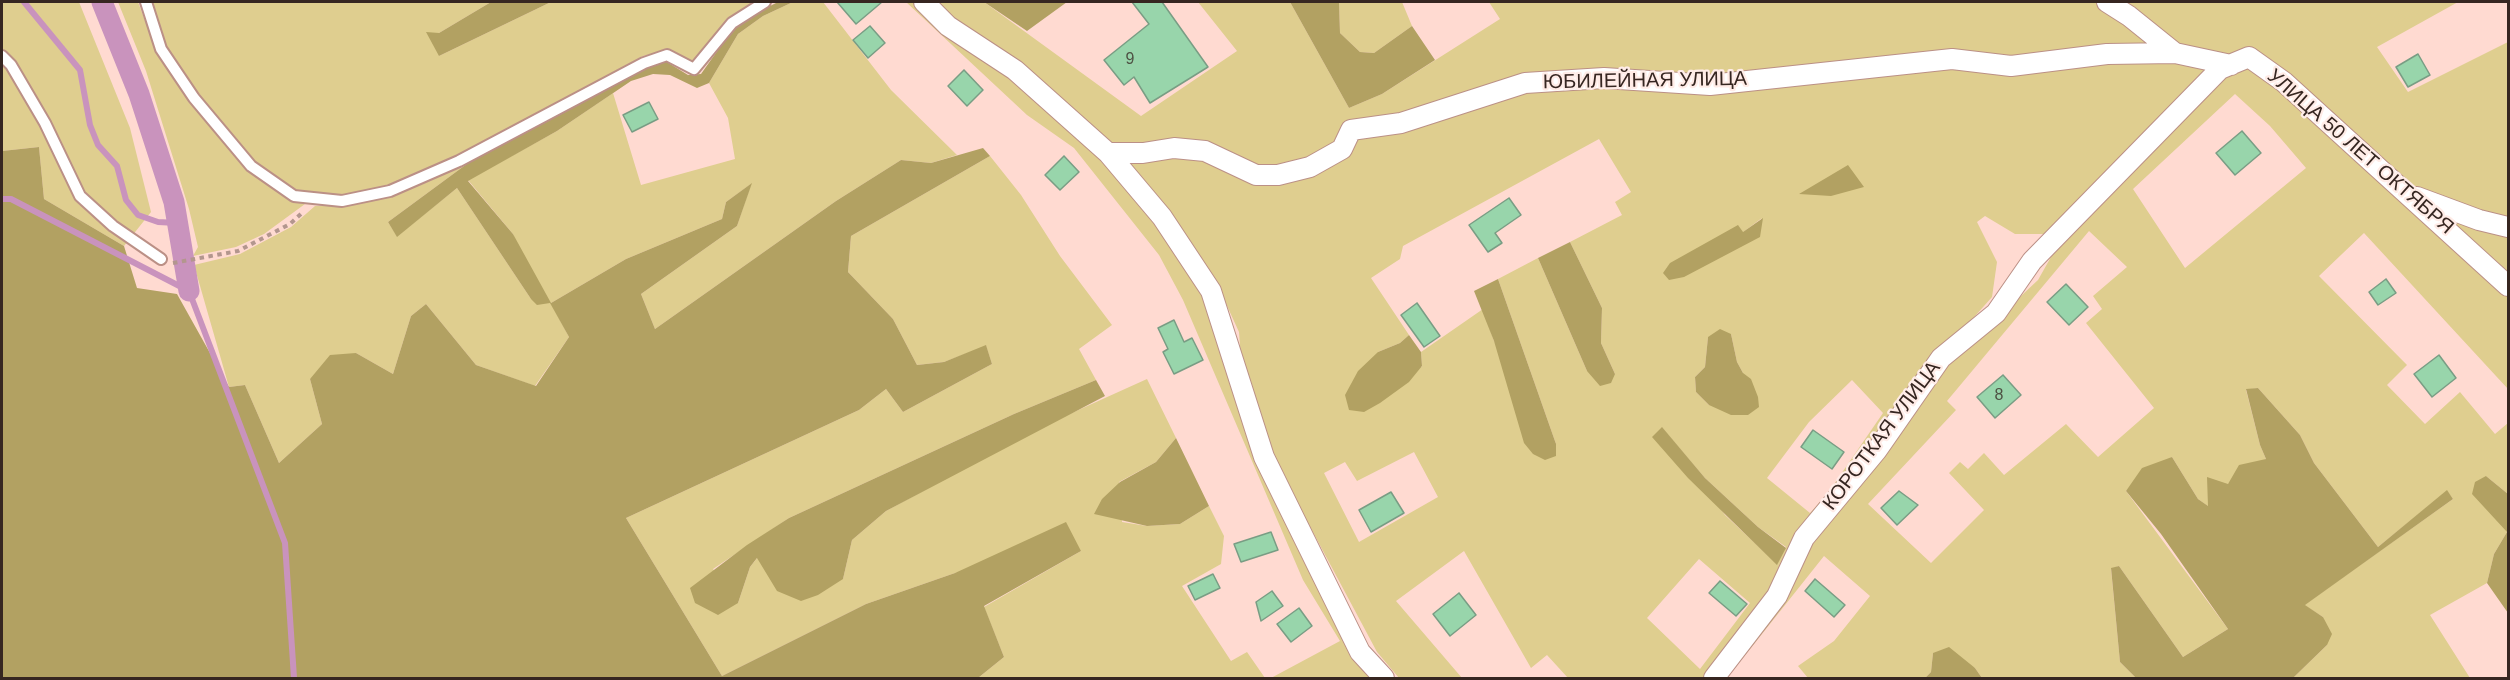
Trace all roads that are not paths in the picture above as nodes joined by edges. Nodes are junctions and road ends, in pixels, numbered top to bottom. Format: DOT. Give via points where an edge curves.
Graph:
graph roads {
  1 [pos="146,2"];
  2 [pos="765,2"];
  3 [pos="924,2"];
  4 [pos="2107,2"];
  5 [pos="2175,53"];
  6 [pos="2,56"];
  7 [pos="2231,64"];
  8 [pos="1108,153"];
  9 [pos="2410,194"];
  10 [pos="2508,227"];
  11 [pos="161,259"];
  12 [pos="2508,286"];
  13 [pos="1384,678"];
  14 [pos="1714,678"];
  1 -- 2 [label="lane" via="161,49 194,98 251,166 294,196 342,201 390,191 459,161 644,63 667,55 694,69 732,23"];
  3 -- 8 [label="street" via="948,26 1015,70"];
  4 -- 5 [label="street, УЛИЦА 50 ЛЕТ ОКТЯБРЯ"];
  5 -- 7 [label="street, УЛИЦА 50 ЛЕТ ОКТЯБРЯ"];
  5 -- 8 [label="street, ЮБИЛЕЙНАЯ УЛИЦА" via="2107,54 2010,66 1952,59 1710,85 1604,78 1525,83 1401,123 1352,130 1342,149 1310,167 1278,175 1256,175 1205,151 1174,148"];
  6 -- 11 [label="lane" via="45,123 80,196 113,226"];
  7 -- 9 [label="street, УЛИЦА 50 ЛЕТ ОКТЯБРЯ" via="2249,57 2284,82"];
  7 -- 14 [label="street, КОРОТКАЯ УЛИЦА" via="2220,69 2032,261 1996,313 1941,358 1877,450 1804,538 1777,596"];
  8 -- 13 [label="street" via="1162,217 1211,291 1264,457 1360,652"];
  9 -- 10 [label="street"];
  9 -- 12 [label="street, УЛИЦА 50 ЛЕТ ОКТЯБРЯ"];
}
